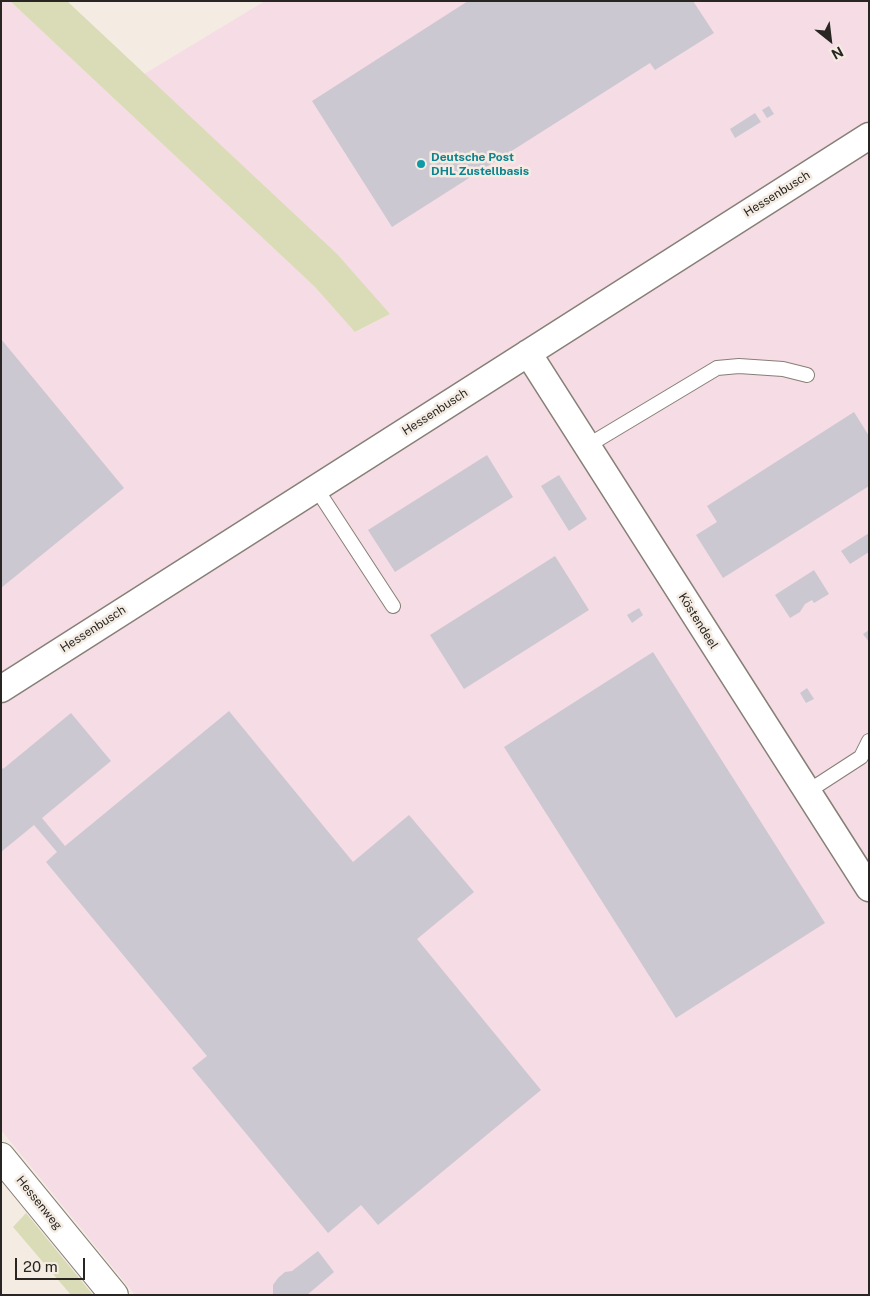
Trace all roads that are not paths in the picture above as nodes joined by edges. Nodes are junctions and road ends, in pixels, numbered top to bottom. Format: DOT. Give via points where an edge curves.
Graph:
graph roads {
  1 [pos="869,136"];
  2 [pos="528,353"];
  3 [pos="807,375"];
  4 [pos="587,446"];
  5 [pos="316,488"];
  6 [pos="393,606"];
  7 [pos="1,689"];
  8 [pos="869,741"];
  9 [pos="807,792"];
  10 [pos="869,888"];
  11 [pos="1,1157"];
  12 [pos="114,1295"];
  1 -- 2 [label="street, Hessenbusch"];
  2 -- 4 [label="street, Köstendeel"];
  2 -- 5 [label="street, Hessenbusch"];
  3 -- 4 [label="lane" via="783,369 717,368"];
  4 -- 9 [label="street, Köstendeel"];
  5 -- 6 [label="lane"];
  5 -- 7 [label="street, Hessenbusch"];
  8 -- 9 [label="lane" via="861,756"];
  9 -- 10 [label="street, Köstendeel"];
  11 -- 12 [label="street, Hessenweg"];
}
